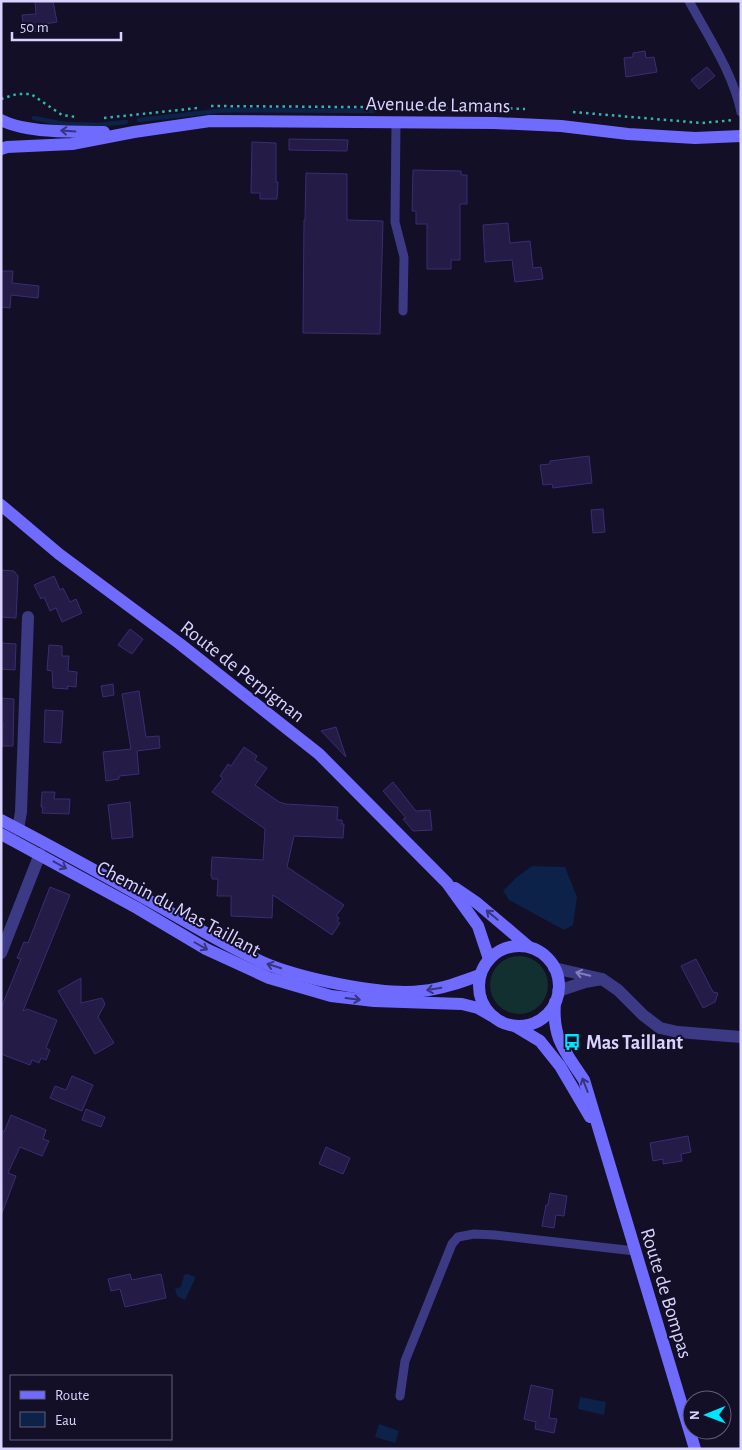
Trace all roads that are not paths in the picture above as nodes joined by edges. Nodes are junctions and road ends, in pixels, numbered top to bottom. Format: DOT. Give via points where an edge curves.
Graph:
graph roads {
  1 [pos="689,1"];
  2 [pos="741,112"];
  3 [pos="1,120"];
  4 [pos="396,122"];
  5 [pos="134,132"];
  6 [pos="741,136"];
  7 [pos="1,149"];
  8 [pos="403,311"];
  9 [pos="1,505"];
  10 [pos="28,617"];
  11 [pos="1,820"];
  12 [pos="18,829"];
  13 [pos="1,834"];
  14 [pos="40,854"];
  15 [pos="447,883"];
  16 [pos="529,947"];
  17 [pos="1,953"];
  18 [pos="489,959"];
  19 [pos="554,968"];
  20 [pos="480,975"];
  21 [pos="602,979"];
  22 [pos="556,997"];
  23 [pos="492,1016"];
  24 [pos="515,1026"];
  25 [pos="741,1037"];
  26 [pos="605,1148"];
  27 [pos="635,1251"];
  28 [pos="400,1396"];
  29 [pos="694,1449"];
  1 -- 2 [label="lane" via="738,96"];
  5 -- 3 [label="main road, Avenue de Lamans, one-way" via="37,129"];
  4 -- 5 [label="main road, Avenue de Lamans" via="210,121"];
  4 -- 6 [label="main road, Avenue de Lamans" via="561,126 694,138"];
  4 -- 8 [label="lane" via="395,222 404,257"];
  5 -- 7 [label="main road, Avenue de Lamans" via="72,144"];
  9 -- 15 [label="main road, Route de Perpignan" via="59,554 319,754"];
  10 -- 12 [label="street"];
  11 -- 12 [label="main road, Chemin du Mas Taillant"];
  20 -- 12 [label="main road, Chemin du Mas Taillant, one-way" via="420,991 384,990 297,973 219,941"];
  13 -- 14 [label="main road, Chemin du Mas Taillant"];
  14 -- 17 [label="street"];
  14 -- 23 [label="main road, Chemin du Mas Taillant, one-way" via="206,949 269,978 331,996 374,1002 462,1004"];
  16 -- 15 [label="main road, Route de Perpignan, one-way" via="477,903"];
  15 -- 18 [label="main road, Route de Perpignan" via="478,926"];
  16 -- 18 [label="main road" via="507,947"];
  16 -- 19 [label="main road" via="539,951"];
  18 -- 20 [label="main road"];
  21 -- 19 [label="street, one-way"];
  19 -- 22 [label="main road" via="558,979"];
  20 -- 23 [label="main road" via="480,997"];
  21 -- 22 [label="street" via="585,982"];
  21 -- 25 [label="street" via="660,1028"];
  22 -- 24 [label="main road" via="539,1020"];
  26 -- 22 [label="main road, one-way" via="584,1080 558,1040 554,1020"];
  23 -- 24 [label="main road"];
  24 -- 26 [label="main road" via="540,1041 560,1066"];
  26 -- 27 [label="main road, Route de Bompas"];
  27 -- 28 [label="lane" via="495,1235 458,1236 405,1361"];
  27 -- 29 [label="main road, Route de Bompas"];
}
